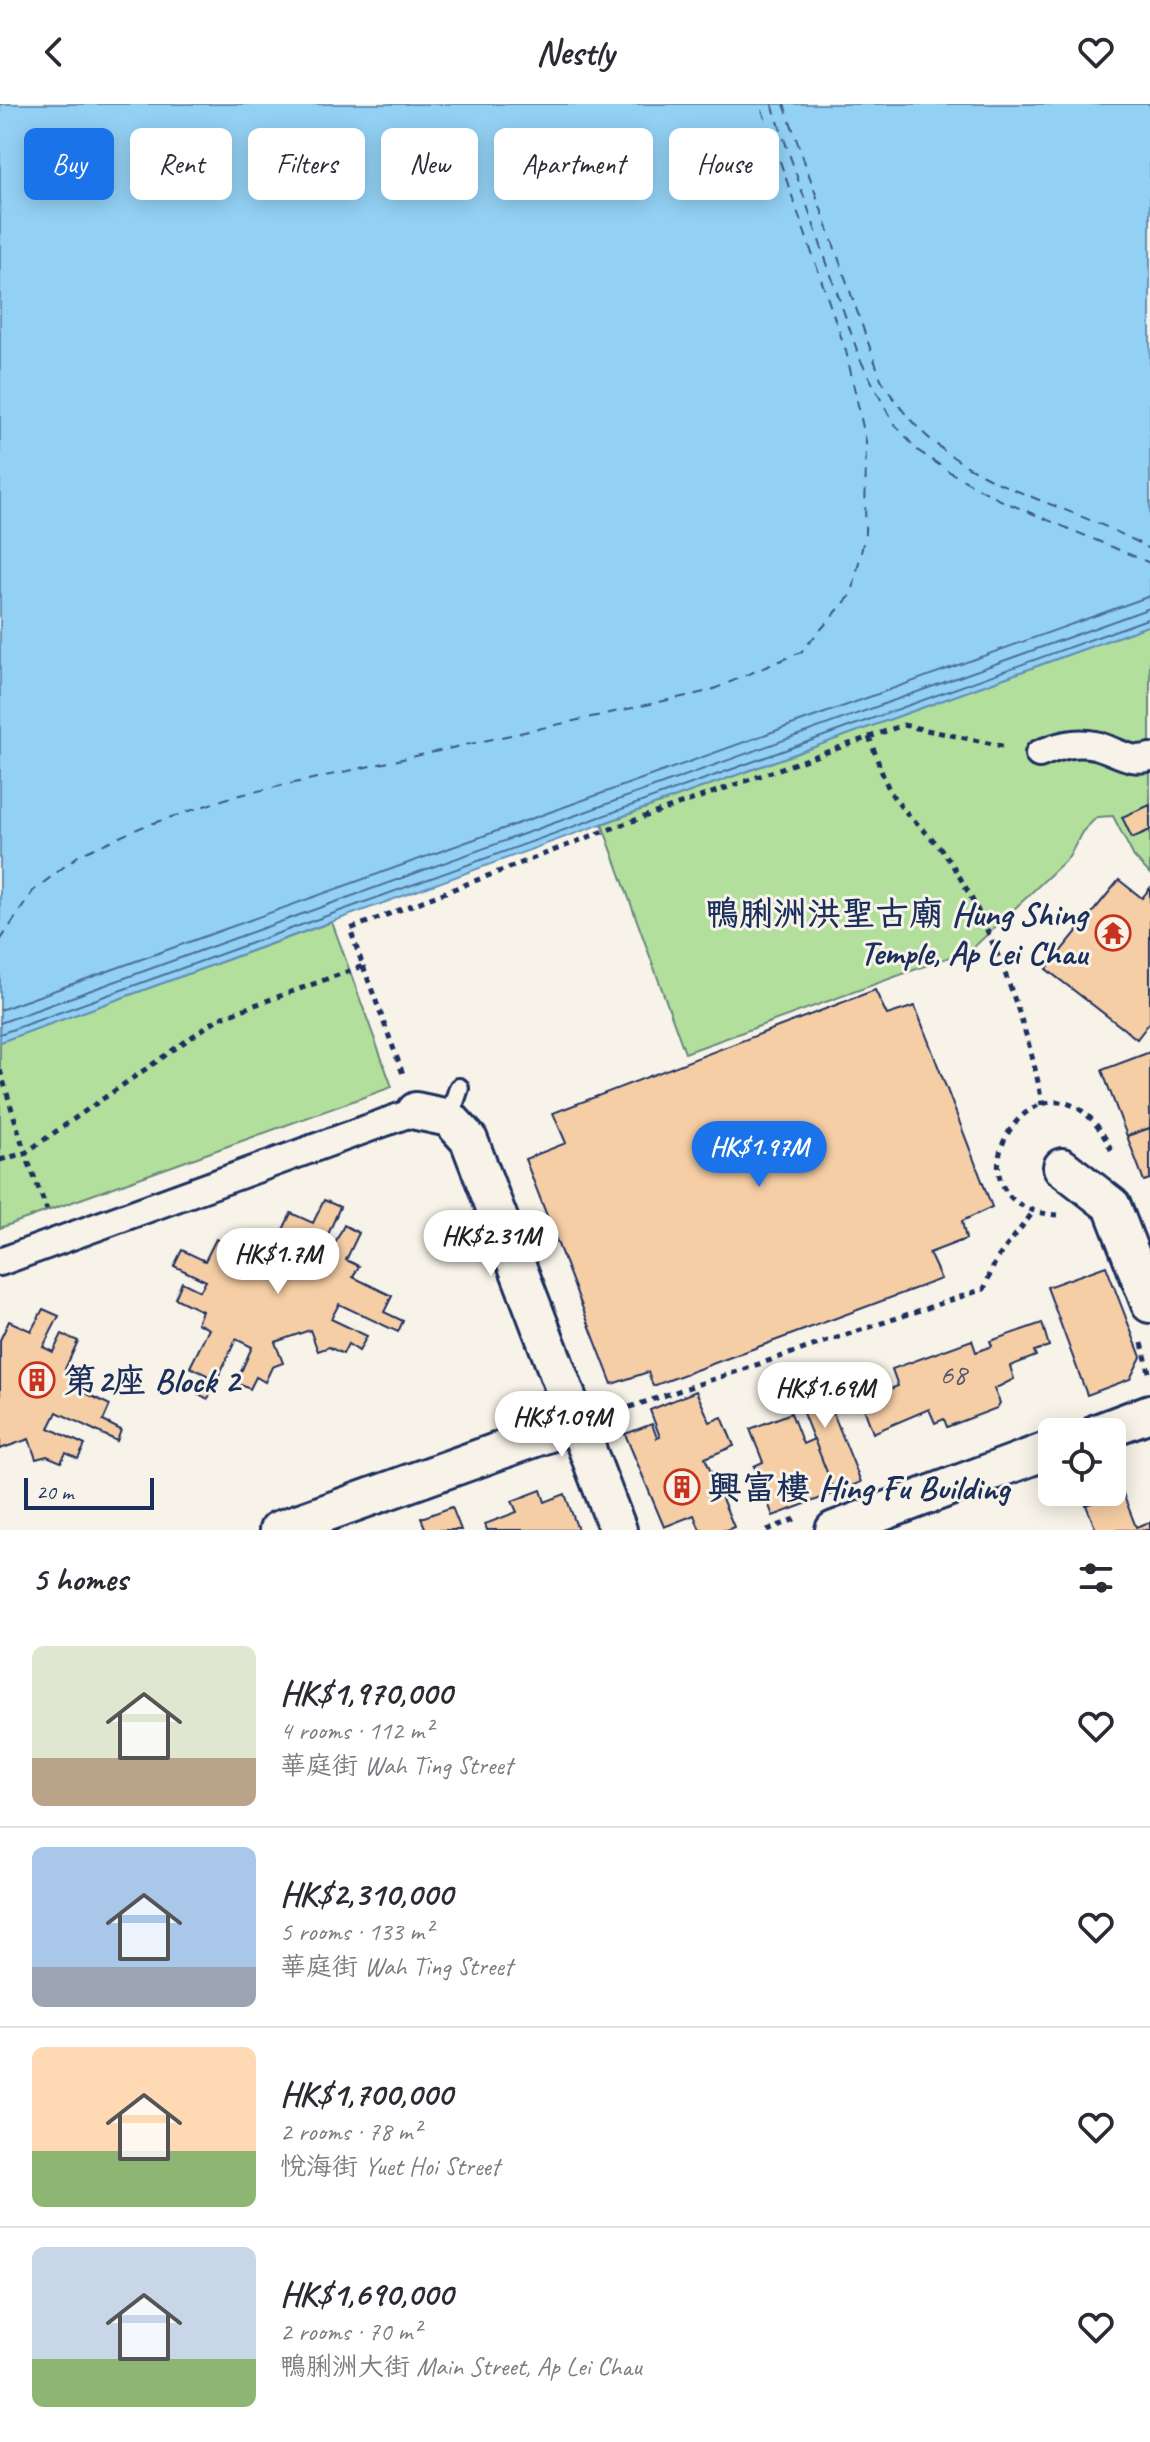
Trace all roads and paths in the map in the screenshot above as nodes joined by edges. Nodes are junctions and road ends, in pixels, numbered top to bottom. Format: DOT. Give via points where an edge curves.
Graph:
graph roads {
  1 [pos="869,737"];
  2 [pos="1039,754"];
  3 [pos="1150,757"];
  4 [pos="363,966"];
  5 [pos="0,1070"];
  6 [pos="1042,1105"];
  7 [pos="441,1106"];
  8 [pos="25,1153"];
  9 [pos="1114,1156"];
  10 [pos="0,1160"];
  11 [pos="1062,1167"];
  12 [pos="1034,1211"];
  13 [pos="1065,1216"];
  14 [pos="59,1241"];
  15 [pos="0,1262"];
  16 [pos="1144,1319"];
  17 [pos="1145,1400"];
  18 [pos="616,1411"];
  19 [pos="1119,1418"];
  20 [pos="580,1422"];
  21 [pos="1038,1453"];
  22 [pos="823,1521"];
  23 [pos="278,1530"];
  24 [pos="618,1530"];
  25 [pos="767,1530"];
  1 -- 2 [label="path" via="903,725"];
  1 -- 4 [label="path" via="350,929"];
  1 -- 6 [label="path" via="894,797 944,852 969,892 993,944 1038,1076"];
  2 -- 3 [label="street" via="1064,744 1095,745 1140,760"];
  4 -- 7 [label="path"];
  4 -- 8 [label="path" via="219,1018"];
  5 -- 8 [label="path"];
  6 -- 9 [label="path" via="1057,1103 1084,1112"];
  6 -- 12 [label="path" via="1013,1121 998,1161 1008,1191"];
  7 -- 14 [label="street"];
  7 -- 20 [label="street" via="469,1140"];
  8 -- 10 [label="path"];
  8 -- 14 [label="path"];
  11 -- 16 [label="street" via="1112,1206"];
  12 -- 13 [label="path"];
  12 -- 18 [label="path" via="996,1260 984,1289"];
  14 -- 15 [label="street"];
  16 -- 17 [label="path" via="1150,1365"];
  17 -- 19 [label="street"];
  20 -- 23 [label="street"];
  20 -- 24 [label="street"];
  21 -- 22 [label="street"];
  22 -- 25 [label="path"];
}
